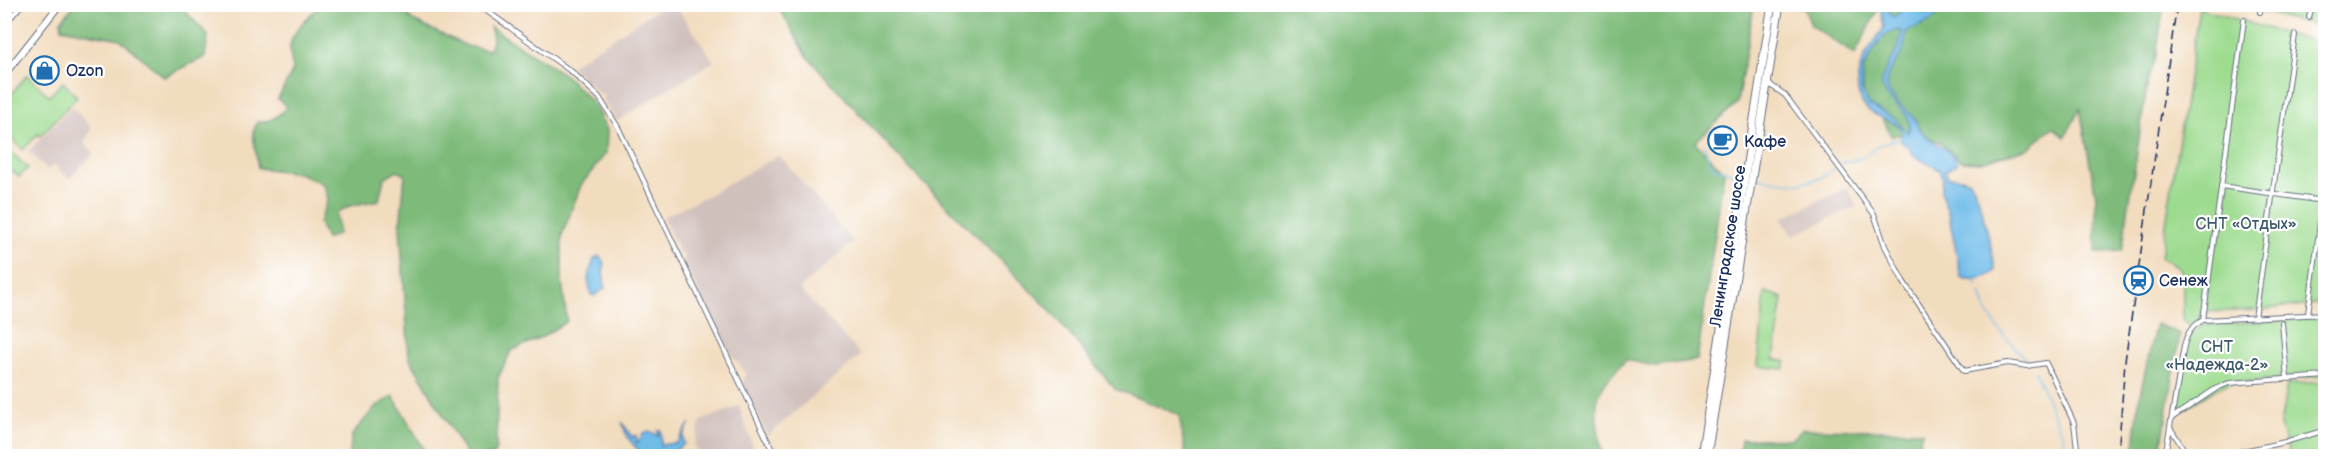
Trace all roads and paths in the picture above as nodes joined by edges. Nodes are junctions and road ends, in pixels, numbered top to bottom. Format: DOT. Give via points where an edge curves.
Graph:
graph roads {
  1 [pos="22,4"];
  2 [pos="60,4"];
  3 [pos="477,4"];
  4 [pos="1772,4"];
  5 [pos="1780,4"];
  6 [pos="2262,4"];
  7 [pos="2313,4"];
  8 [pos="4,9"];
  9 [pos="2260,12"];
  10 [pos="12,16"];
  11 [pos="2309,17"];
  12 [pos="4,19"];
  13 [pos="2244,20"];
  14 [pos="2295,35"];
  15 [pos="4,75"];
  16 [pos="1764,80"];
  17 [pos="2325,178"];
  18 [pos="2221,186"];
  19 [pos="2272,192"];
  20 [pos="2323,201"];
  21 [pos="2308,314"];
  22 [pos="2325,314"];
  23 [pos="2254,318"];
  24 [pos="2203,320"];
  25 [pos="2282,323"];
  26 [pos="2325,376"];
  27 [pos="2287,378"];
  28 [pos="2172,417"];
  29 [pos="2170,428"];
  30 [pos="2325,430"];
  31 [pos="774,456"];
  32 [pos="1701,456"];
  33 [pos="1707,456"];
  34 [pos="2078,456"];
  35 [pos="2165,456"];
  36 [pos="2188,456"];
  37 [pos="2220,456"];
  1 -- 10 [label="street"];
  2 -- 15 [label="main road"];
  3 -- 31 [label="street" via="554,57 599,97 618,127"];
  4 -- 16 [label="highway, Ленинградское шоссе"];
  5 -- 16 [label="highway, Ленинградское шоссе"];
  6 -- 9 [label="street"];
  7 -- 11 [label="street"];
  8 -- 10 [label="street"];
  10 -- 12 [label="street"];
  13 -- 18 [label="street"];
  14 -- 19 [label="street"];
  16 -- 32 [label="highway, Ленинградское шоссе"];
  16 -- 33 [label="highway, Ленинградское шоссе"];
  16 -- 34 [label="street" via="1785,95 1874,214 1903,281 1964,371 2008,363 2046,363 2074,423"];
  17 -- 20 [label="street"];
  18 -- 19 [label="street"];
  18 -- 24 [label="street"];
  19 -- 20 [label="street"];
  19 -- 23 [label="street"];
  20 -- 21 [label="street"];
  21 -- 22 [label="street"];
  21 -- 23 [label="street"];
  23 -- 24 [label="street"];
  24 -- 28 [label="street" via="2187,334"];
  25 -- 27 [label="street"];
  26 -- 27 [label="street"];
  27 -- 28 [label="street" via="2229,383"];
  28 -- 29 [label="street"];
  29 -- 35 [label="street"];
  29 -- 36 [label="street"];
  30 -- 37 [label="street"];
}
